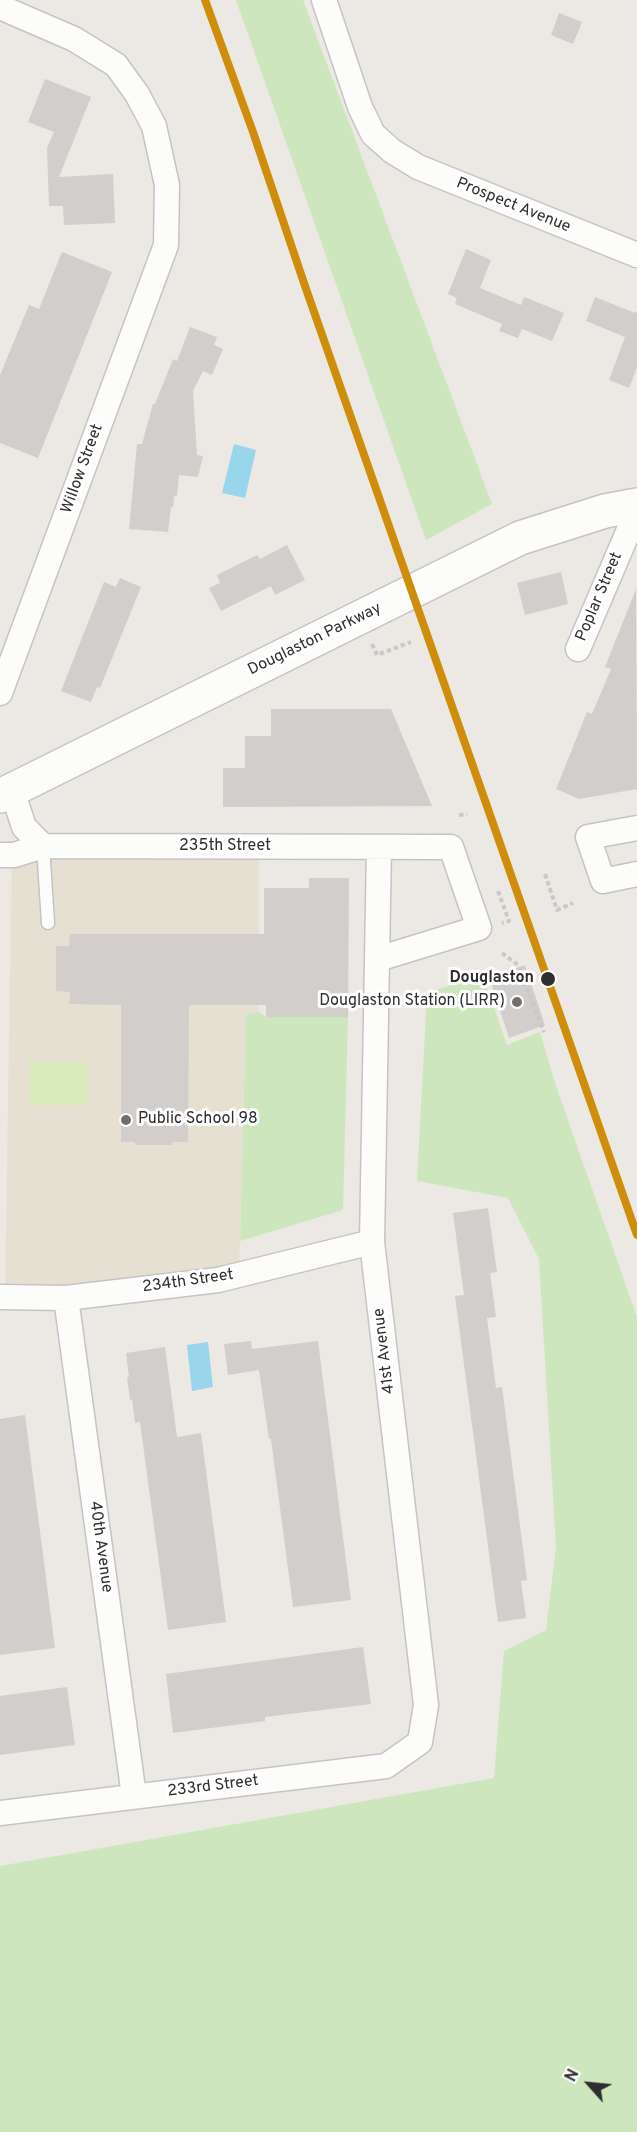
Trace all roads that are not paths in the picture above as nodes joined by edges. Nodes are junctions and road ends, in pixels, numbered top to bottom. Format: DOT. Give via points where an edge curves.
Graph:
graph roads {
  1 [pos="324,0"];
  2 [pos="0,7"];
  3 [pos="637,255"];
  4 [pos="637,505"];
  5 [pos="637,511"];
  6 [pos="578,649"];
  7 [pos="0,693"];
  8 [pos="6,793"];
  9 [pos="637,828"];
  10 [pos="43,846"];
  11 [pos="380,847"];
  12 [pos="0,855"];
  13 [pos="637,874"];
  14 [pos="48,923"];
  15 [pos="378,959"];
  16 [pos="372,1242"];
  17 [pos="0,1297"];
  18 [pos="66,1298"];
  19 [pos="420,1742"];
  20 [pos="134,1796"];
  21 [pos="0,1814"];
  1 -- 3 [label="street, Prospect Avenue" via="360,107 373,134 392,151 418,167"];
  2 -- 7 [label="street, Willow Street" via="74,39 116,65 154,126 167,185 166,245"];
  4 -- 8 [label="main road, Douglaston Parkway" via="520,538 477,559 371,626"];
  5 -- 6 [label="street, Poplar Street"];
  8 -- 10 [label="street" via="24,826"];
  9 -- 13 [label="street" via="588,837 603,881"];
  10 -- 11 [label="street, 235th Street"];
  10 -- 12 [label="street, 235th Street"];
  10 -- 14 [label="lane"];
  11 -- 15 [label="street, 41st Avenue"];
  11 -- 15 [label="street, 235th Street" via="451,847 479,928"];
  15 -- 16 [label="street, 41st Avenue"];
  16 -- 18 [label="street, 234th Street" via="218,1280"];
  16 -- 19 [label="street, 41st Avenue" via="426,1705"];
  17 -- 18 [label="street, 234th Street"];
  18 -- 20 [label="street, 40th Avenue"];
  19 -- 20 [label="street, 233rd Street" via="386,1766"];
  20 -- 21 [label="street, 233rd Street"];
}
